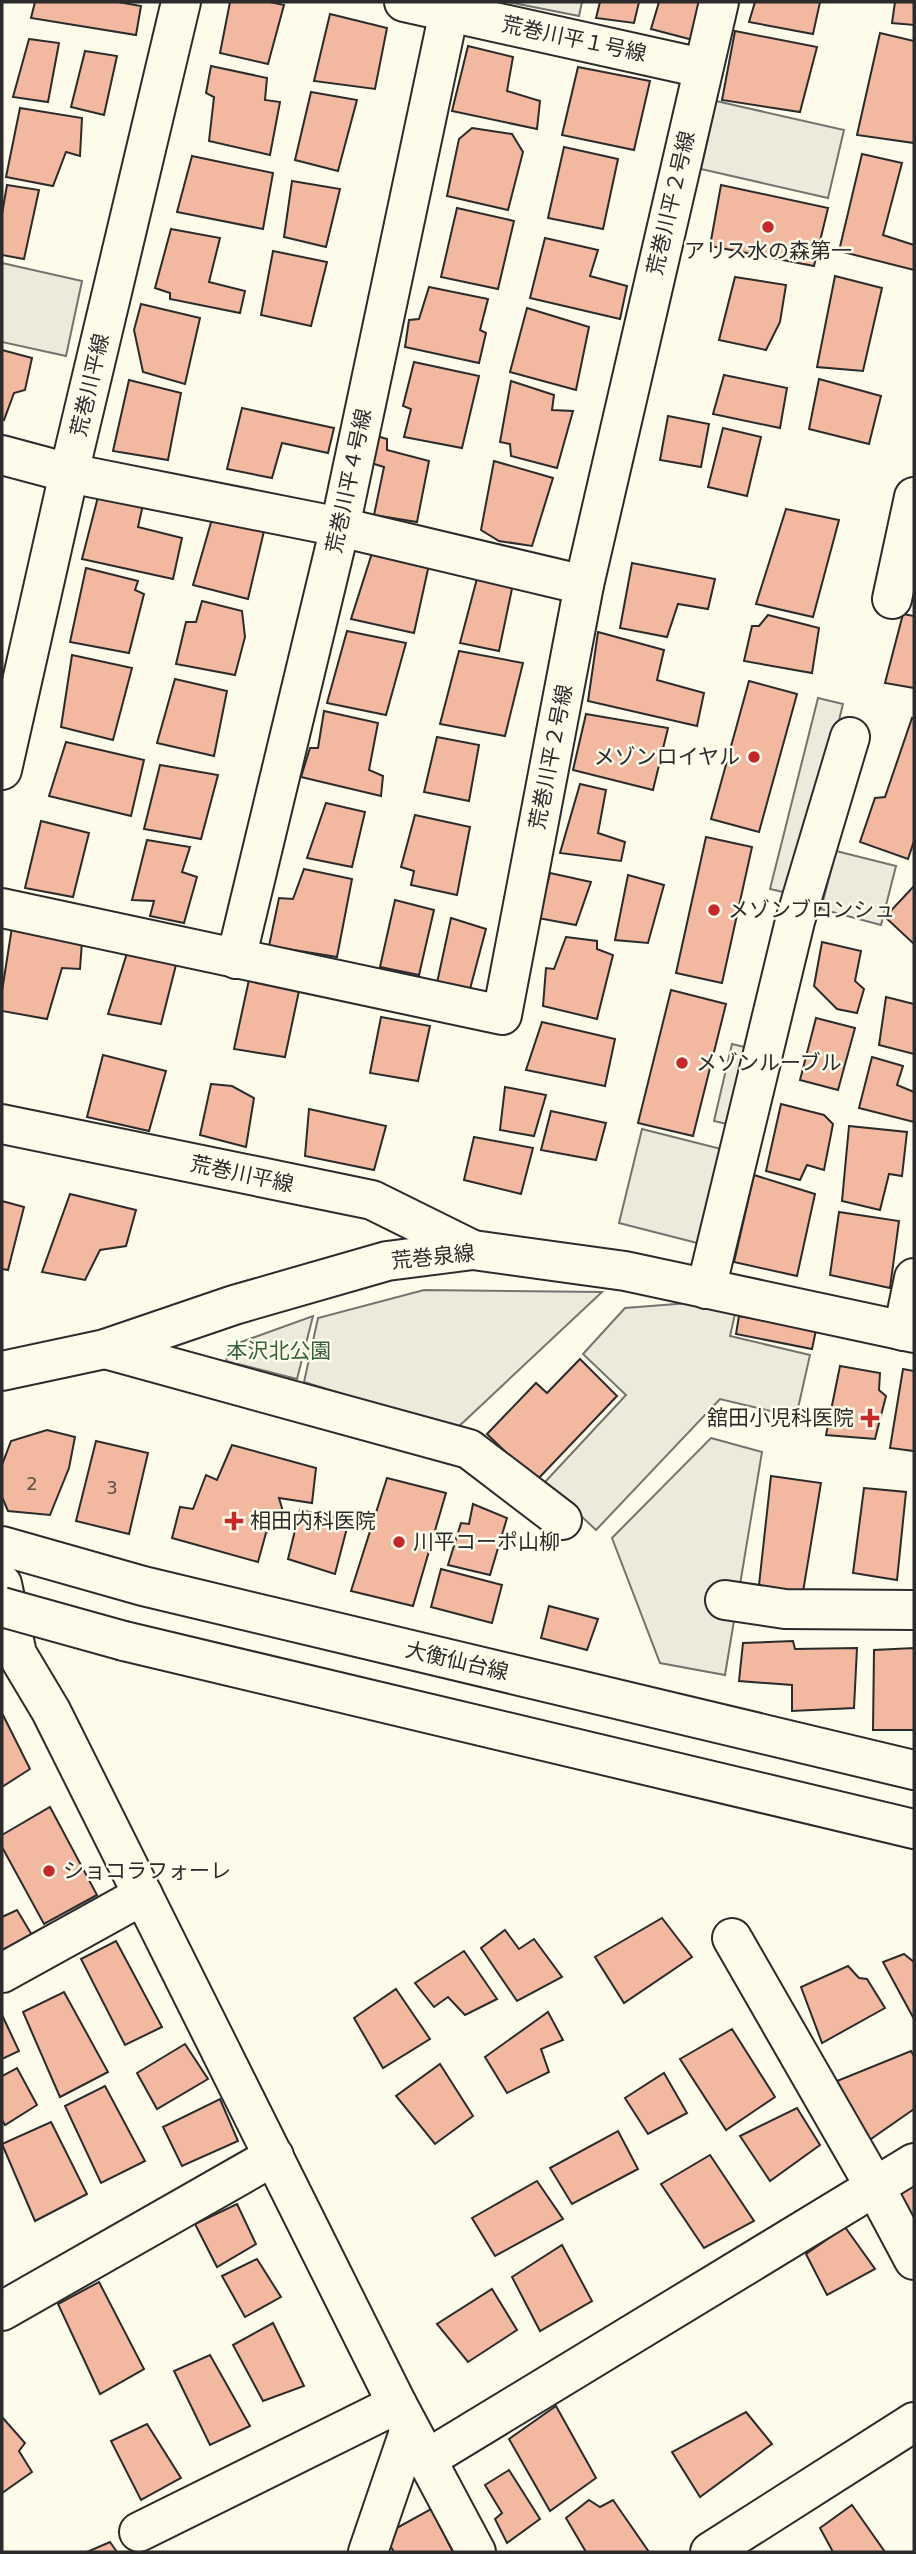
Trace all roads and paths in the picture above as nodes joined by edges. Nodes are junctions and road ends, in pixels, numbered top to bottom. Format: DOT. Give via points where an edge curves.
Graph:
graph roads {
  1 [pos="181,2"];
  2 [pos="404,2"];
  3 [pos="719,2"];
  4 [pos="450,7"];
  5 [pos="702,68"];
  6 [pos="2,455"];
  7 [pos="69,473"];
  8 [pos="914,497"];
  9 [pos="340,527"];
  10 [pos="584,585"];
  11 [pos="892,598"];
  12 [pos="850,737"];
  13 [pos="2,770"];
  14 [pos="2,908"];
  15 [pos="236,959"];
  16 [pos="2,1124"];
  17 [pos="473,1250"];
  18 [pos="914,1278"];
  19 [pos="706,1289"];
  20 [pos="909,1332"];
  21 [pos="104,1349"];
  22 [pos="2,1371"];
  23 [pos="562,1520"];
  24 [pos="2,1546"];
  25 [pos="2,1584"];
  26 [pos="725,1600"];
  27 [pos="2,1607"];
  28 [pos="914,1610"];
  29 [pos="10,1658"];
  30 [pos="914,1770"];
  31 [pos="914,1829"];
  32 [pos="143,1895"];
  33 [pos="732,1938"];
  34 [pos="2,1973"];
  35 [pos="274,2157"];
  36 [pos="914,2163"];
  37 [pos="875,2187"];
  38 [pos="914,2260"];
  39 [pos="2,2311"];
  40 [pos="914,2422"];
  41 [pos="411,2431"];
  42 [pos="139,2532"];
  43 [pos="368,2552"];
  44 [pos="476,2552"];
  45 [pos="710,2552"];
  1 -- 7 [label="street, 荒巻川平線"];
  2 -- 4 [label="street, 荒巻川平１号線"];
  3 -- 5 [label="street, 荒巻川平２号線"];
  4 -- 5 [label="street, 荒巻川平１号線"];
  4 -- 9 [label="street, 荒巻川平４号線"];
  5 -- 10 [label="street, 荒巻川平２号線"];
  6 -- 7 [label="street"];
  7 -- 9 [label="street"];
  7 -- 13 [label="street, 荒巻川平線"];
  8 -- 11 [label="street"];
  9 -- 10 [label="street"];
  9 -- 15 [label="street, 荒巻川平４号線"];
  10 -- 15 [label="street, 荒巻川平２号線" via="502,1015"];
  12 -- 19 [label="street" via="794,921"];
  14 -- 15 [label="street, 荒巻川平２号線"];
  16 -- 17 [label="street, 荒巻川平線" via="372,1200"];
  17 -- 19 [label="street, 荒巻泉線" via="625,1271"];
  17 -- 21 [label="street, 荒巻泉線" via="387,1261"];
  18 -- 20 [label="street"];
  19 -- 20 [label="street, 荒巻泉線"];
  21 -- 22 [label="street, 荒巻泉線"];
  21 -- 23 [label="street" via="469,1448"];
  24 -- 30 [label="street, 大衡仙台線" via="143,1586"];
  25 -- 29 [label="street"];
  26 -- 28 [label="street" via="785,1609"];
  27 -- 31 [label="street, bridge" via="124,1642"];
  29 -- 32 [label="street" via="51,1711"];
  32 -- 34 [label="street"];
  32 -- 35 [label="street"];
  33 -- 37 [label="street"];
  35 -- 39 [label="street"];
  35 -- 41 [label="street"];
  36 -- 37 [label="street"];
  37 -- 38 [label="street"];
  37 -- 41 [label="street"];
  40 -- 45 [label="street"];
  41 -- 42 [label="street"];
  41 -- 43 [label="street"];
  41 -- 44 [label="street"];
}
